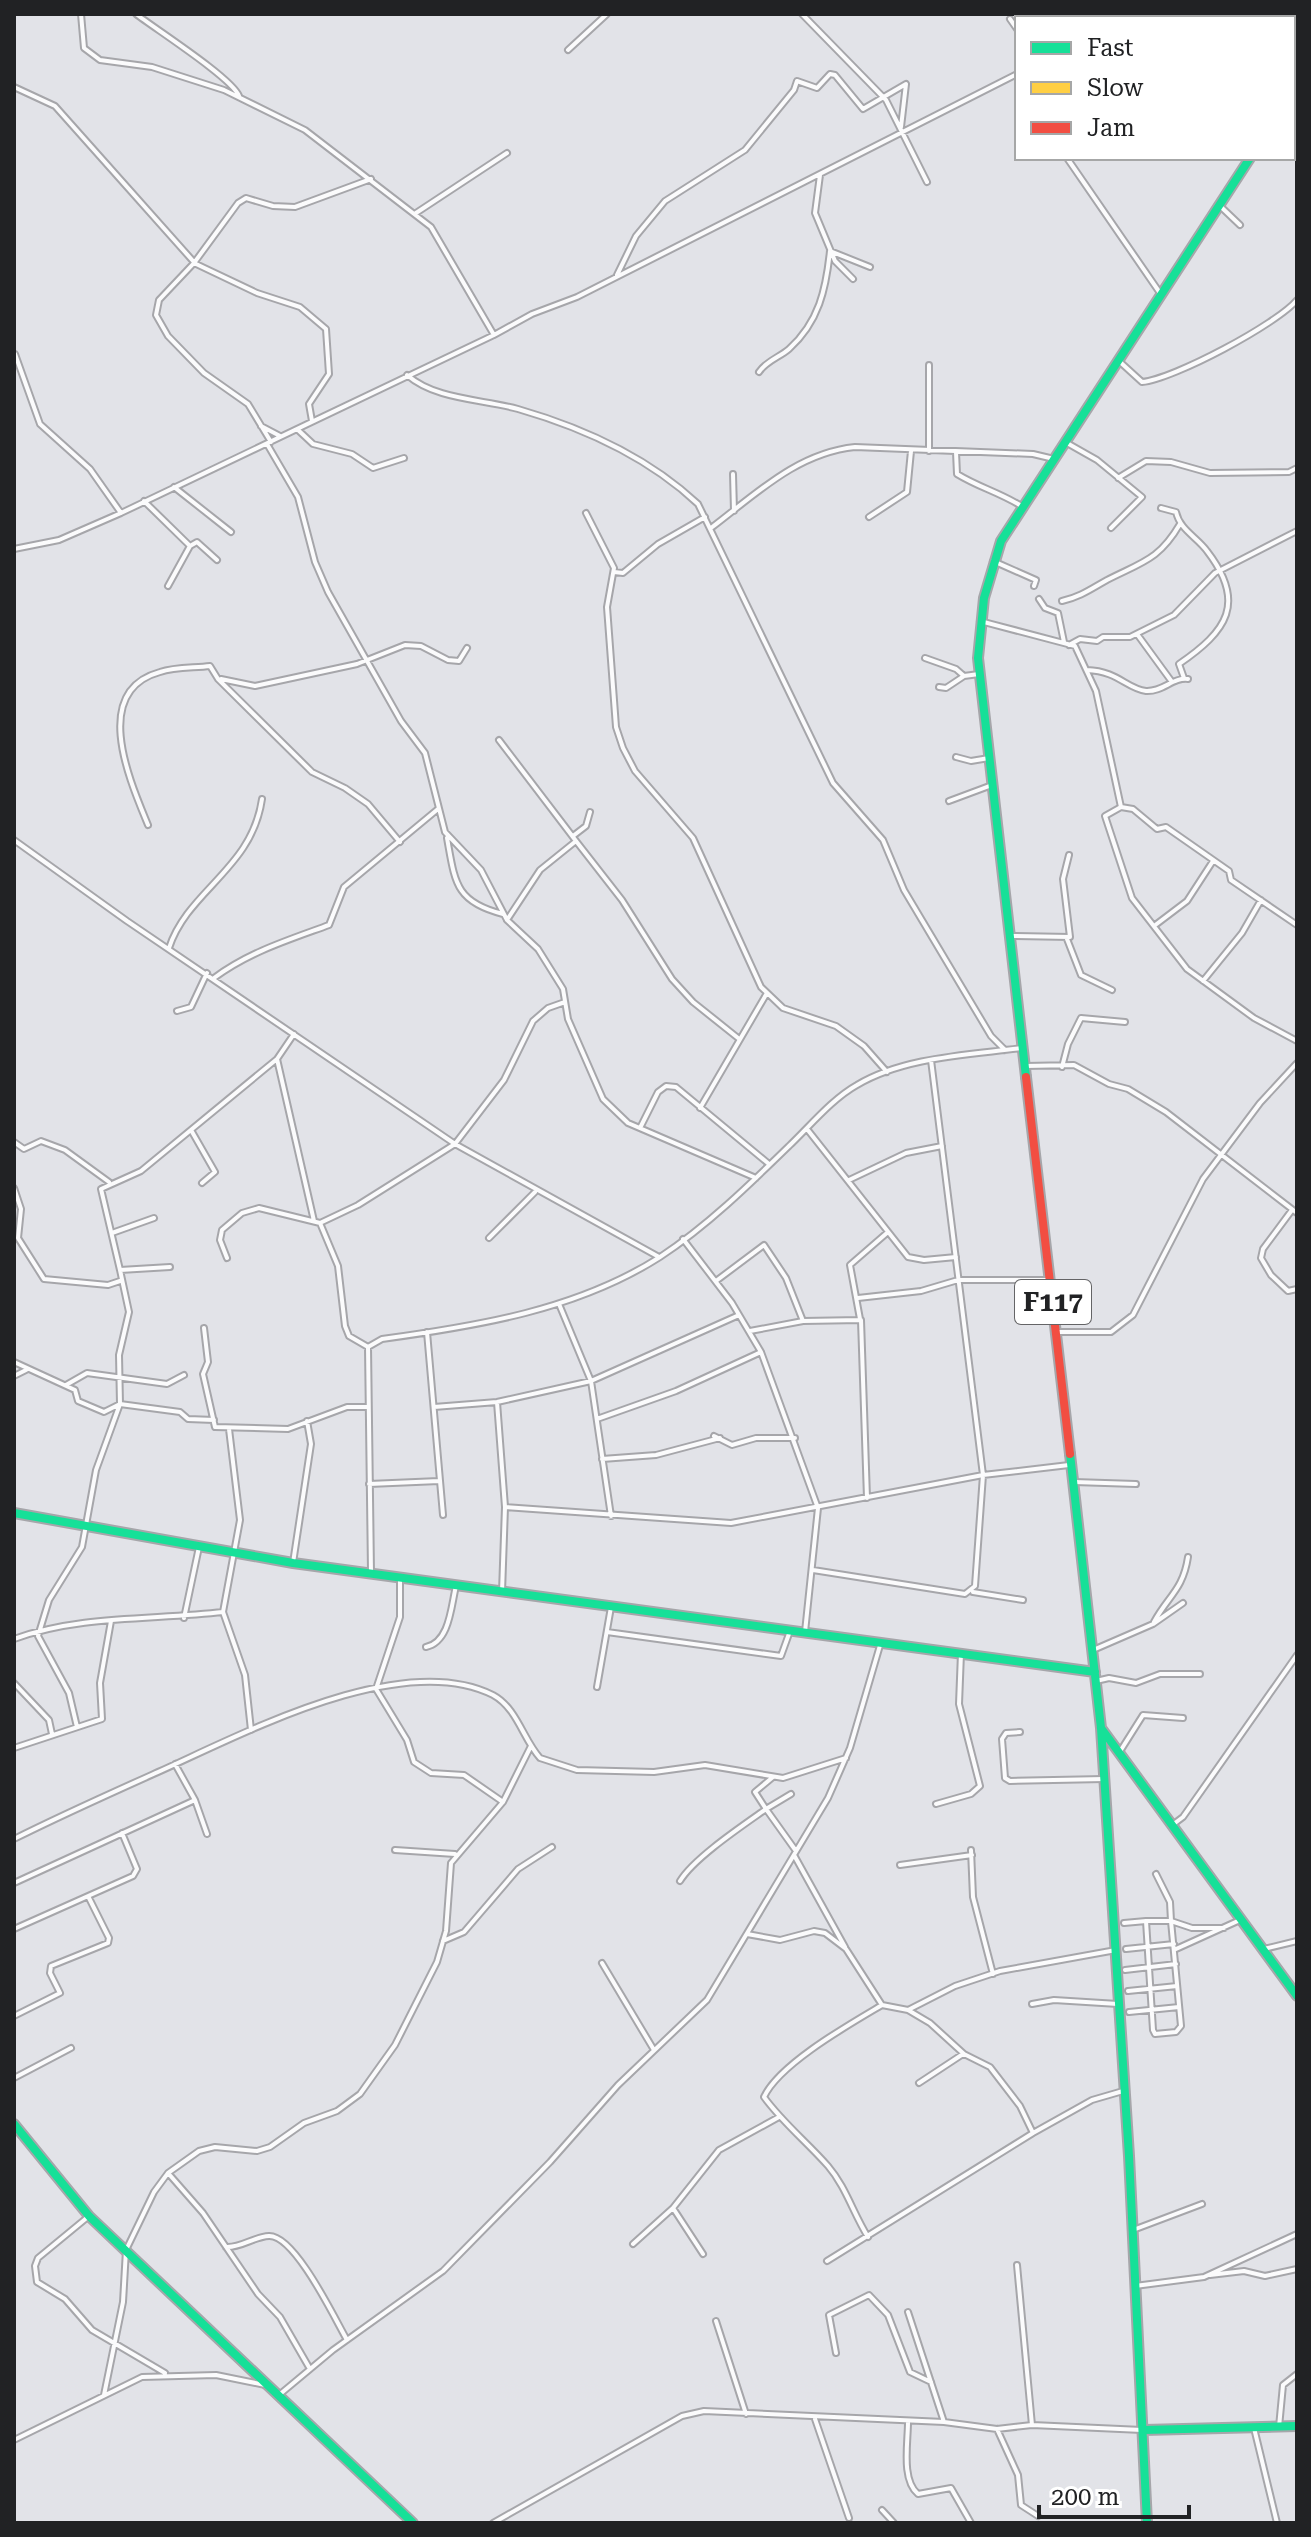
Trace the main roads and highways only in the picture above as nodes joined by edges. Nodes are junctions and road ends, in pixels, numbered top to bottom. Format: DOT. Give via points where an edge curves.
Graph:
graph roads {
  1 [pos="1249,160"];
  2 [pos="14,1513"];
  3 [pos="1096,1676"];
  4 [pos="1101,1728"];
  5 [pos="1297,1996"];
  6 [pos="14,2124"];
  7 [pos="1297,2426"];
  8 [pos="1144,2430"];
  9 [pos="413,2523"];
  10 [pos="1147,2523"];
  1 -- 3 [label="main road, F117" via="1160,293 1069,445 1023,507 993,561 978,620 979,674"];
  2 -- 3 [label="main road" via="293,1563"];
  3 -- 4 [label="main road, F117"];
  4 -- 5 [label="main road"];
  4 -- 8 [label="main road, F117" via="1121,1949"];
  6 -- 9 [label="main road" via="89,2216"];
  7 -- 8 [label="main road"];
  8 -- 10 [label="main road, F117"];
}
